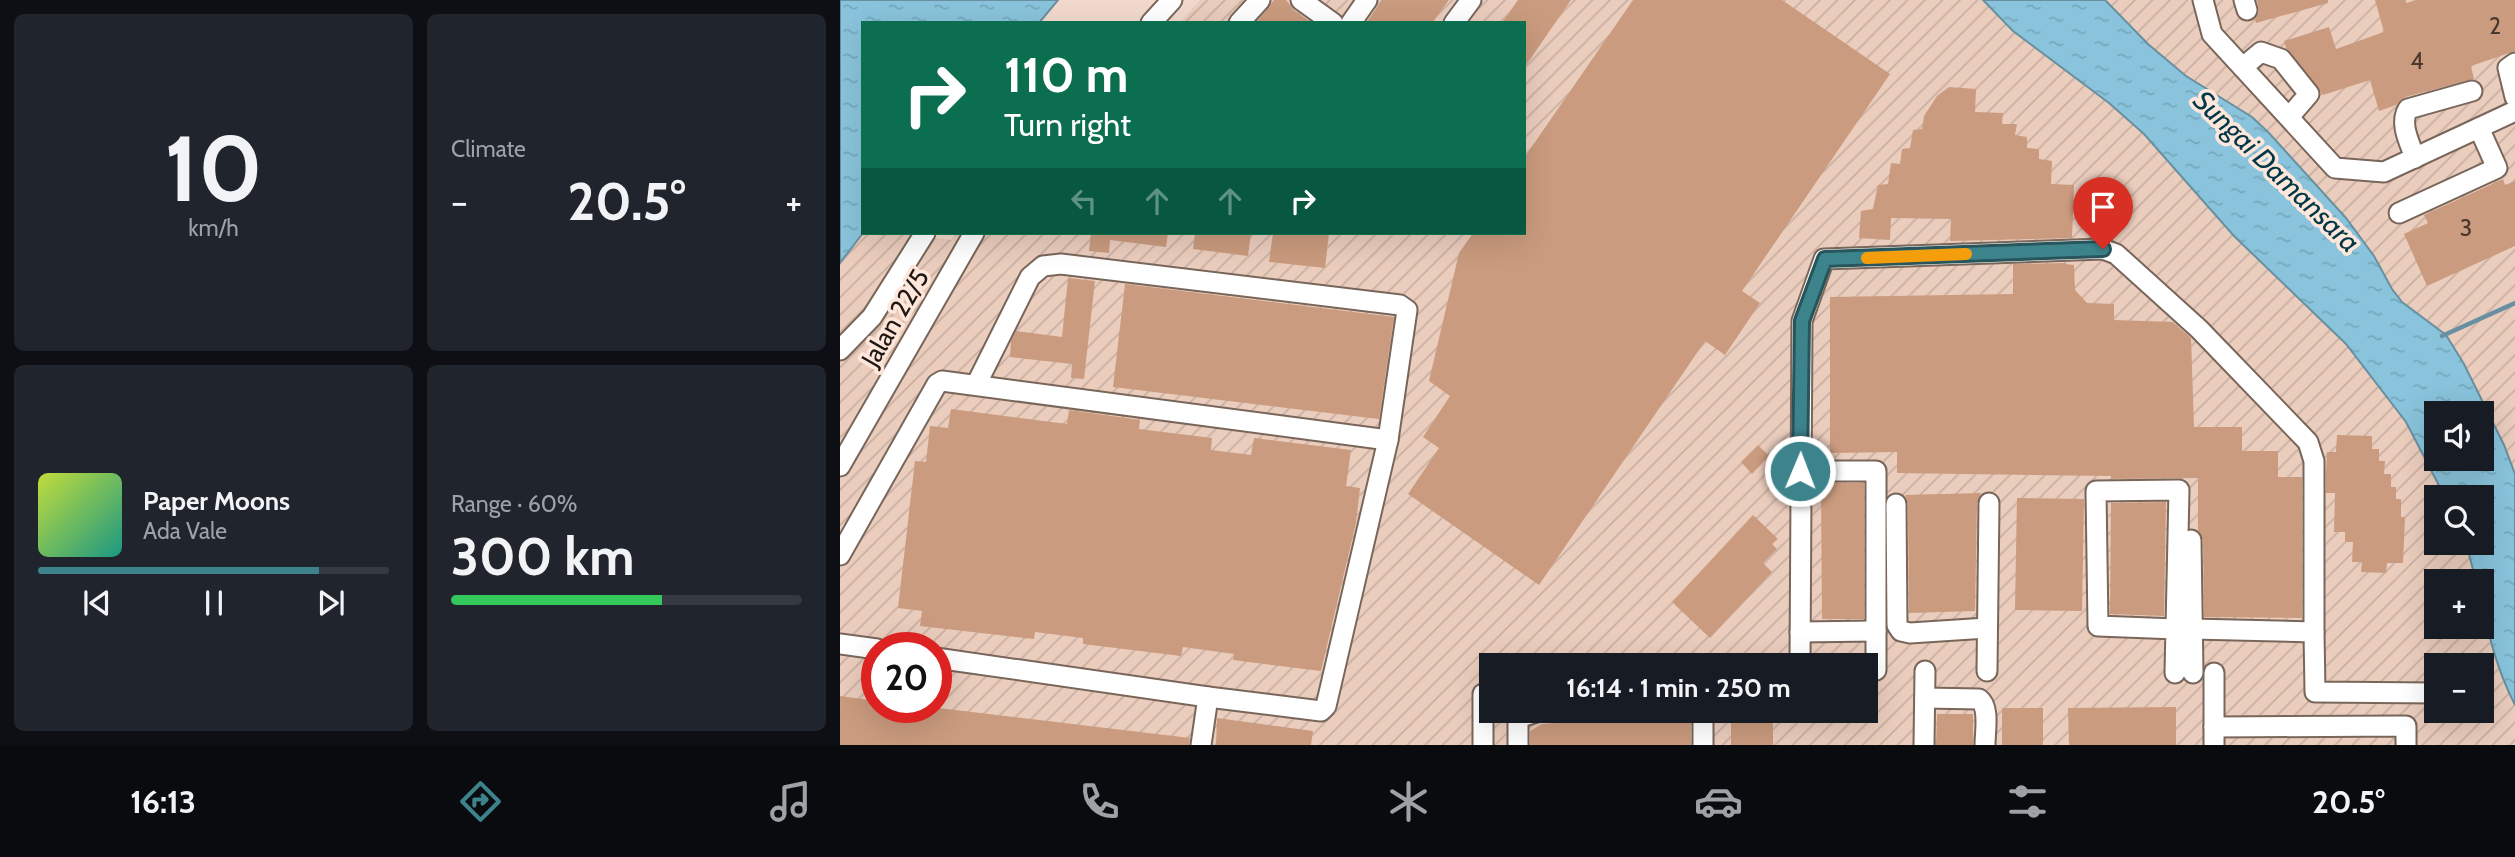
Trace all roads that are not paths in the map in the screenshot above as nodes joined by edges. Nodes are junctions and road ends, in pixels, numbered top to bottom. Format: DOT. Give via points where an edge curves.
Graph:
graph roads {
  1 [pos="1172,0"];
  2 [pos="1260,0"];
  3 [pos="1301,0"];
  4 [pos="1367,0"];
  5 [pos="1471,0"];
  6 [pos="2203,0"];
  7 [pos="1153,21"];
  8 [pos="1241,21"];
  9 [pos="1330,21"];
  10 [pos="1352,21"];
  11 [pos="1455,21"];
  12 [pos="2515,62"];
  13 [pos="2243,67"];
  14 [pos="2472,91"];
  15 [pos="2515,97"];
  16 [pos="2515,111"];
  17 [pos="2289,117"];
  18 [pos="2479,128"];
  19 [pos="2415,158"];
  20 [pos="2399,213"];
  21 [pos="924,235"];
  22 [pos="973,235"];
  23 [pos="840,351"];
  24 [pos="976,385"];
  25 [pos="1388,440"];
  26 [pos="840,466"];
  27 [pos="1800,471"];
  28 [pos="1989,503"];
  29 [pos="1896,504"];
  30 [pos="2191,540"];
  31 [pos="840,555"];
  32 [pos="1987,628"];
  33 [pos="2184,629"];
  34 [pos="1876,631"];
  35 [pos="1800,632"];
  36 [pos="2314,632"];
  37 [pos="840,644"];
  38 [pos="861,647"];
  39 [pos="1800,653"];
  40 [pos="1875,653"];
  41 [pos="952,660"];
  42 [pos="1925,671"];
  43 [pos="1987,671"];
  44 [pos="2184,673"];
  45 [pos="2214,673"];
  46 [pos="2424,693"];
  47 [pos="1208,696"];
  48 [pos="1925,698"];
  49 [pos="1483,723"];
  50 [pos="1518,723"];
  51 [pos="1703,723"];
  52 [pos="2214,736"];
  53 [pos="2256,736"];
  54 [pos="1201,745"];
  55 [pos="1483,745"];
  56 [pos="1518,745"];
  57 [pos="1703,745"];
  58 [pos="1924,745"];
  59 [pos="1985,745"];
  60 [pos="2406,745"];
  1 -- 7 [label="street"];
  2 -- 8 [label="street"];
  3 -- 9 [label="street"];
  4 -- 10 [label="street"];
  5 -- 11 [label="street"];
  6 -- 13 [label="street" via="2212,33"];
  12 -- 15 [label="street" via="2508,68"];
  13 -- 17 [label="street"];
  13 -- 17 [label="street" via="2261,52 2281,59 2309,94"];
  14 -- 19 [label="street" via="2408,109 2404,125"];
  16 -- 18 [label="street"];
  17 -- 19 [label="street" via="2336,168 2384,172"];
  18 -- 19 [label="street"];
  18 -- 20 [label="street" via="2497,168"];
  21 -- 23 [label="street" via="872,317"];
  22 -- 26 [label="street, Jalan 22/5"];
  24 -- 25 [label="street"];
  24 -- 25 [label="street" via="1030,277 1043,266 1061,264 1400,305 1407,310"];
  24 -- 31 [label="street" via="937,384"];
  25 -- 47 [label="street" via="1324,710"];
  27 -- 34 [label="street" via="1876,471"];
  27 -- 35 [label="street"];
  27 -- 36 [label="street" via="1802,321 1825,259 2103,249 2116,254 2199,329 2308,442 2314,461"];
  28 -- 32 [label="street"];
  29 -- 32 [label="street" via="1897,625 1901,631"];
  30 -- 33 [label="street"];
  32 -- 43 [label="street"];
  33 -- 33 [label="street" via="2098,626 2096,491 2179,490"];
  33 -- 36 [label="street"];
  33 -- 44 [label="street"];
  34 -- 35 [label="street"];
  34 -- 40 [label="street"];
  35 -- 39 [label="street"];
  36 -- 46 [label="street" via="2315,692"];
  37 -- 38 [label="street"];
  41 -- 47 [label="street"];
  42 -- 48 [label="street"];
  45 -- 52 [label="street"];
  47 -- 54 [label="street"];
  48 -- 58 [label="street"];
  48 -- 59 [label="street" via="1983,701"];
  49 -- 55 [label="street"];
  50 -- 56 [label="street"];
  51 -- 57 [label="street"];
  52 -- 53 [label="street"];
  53 -- 60 [label="street" via="2406,726"];
}
